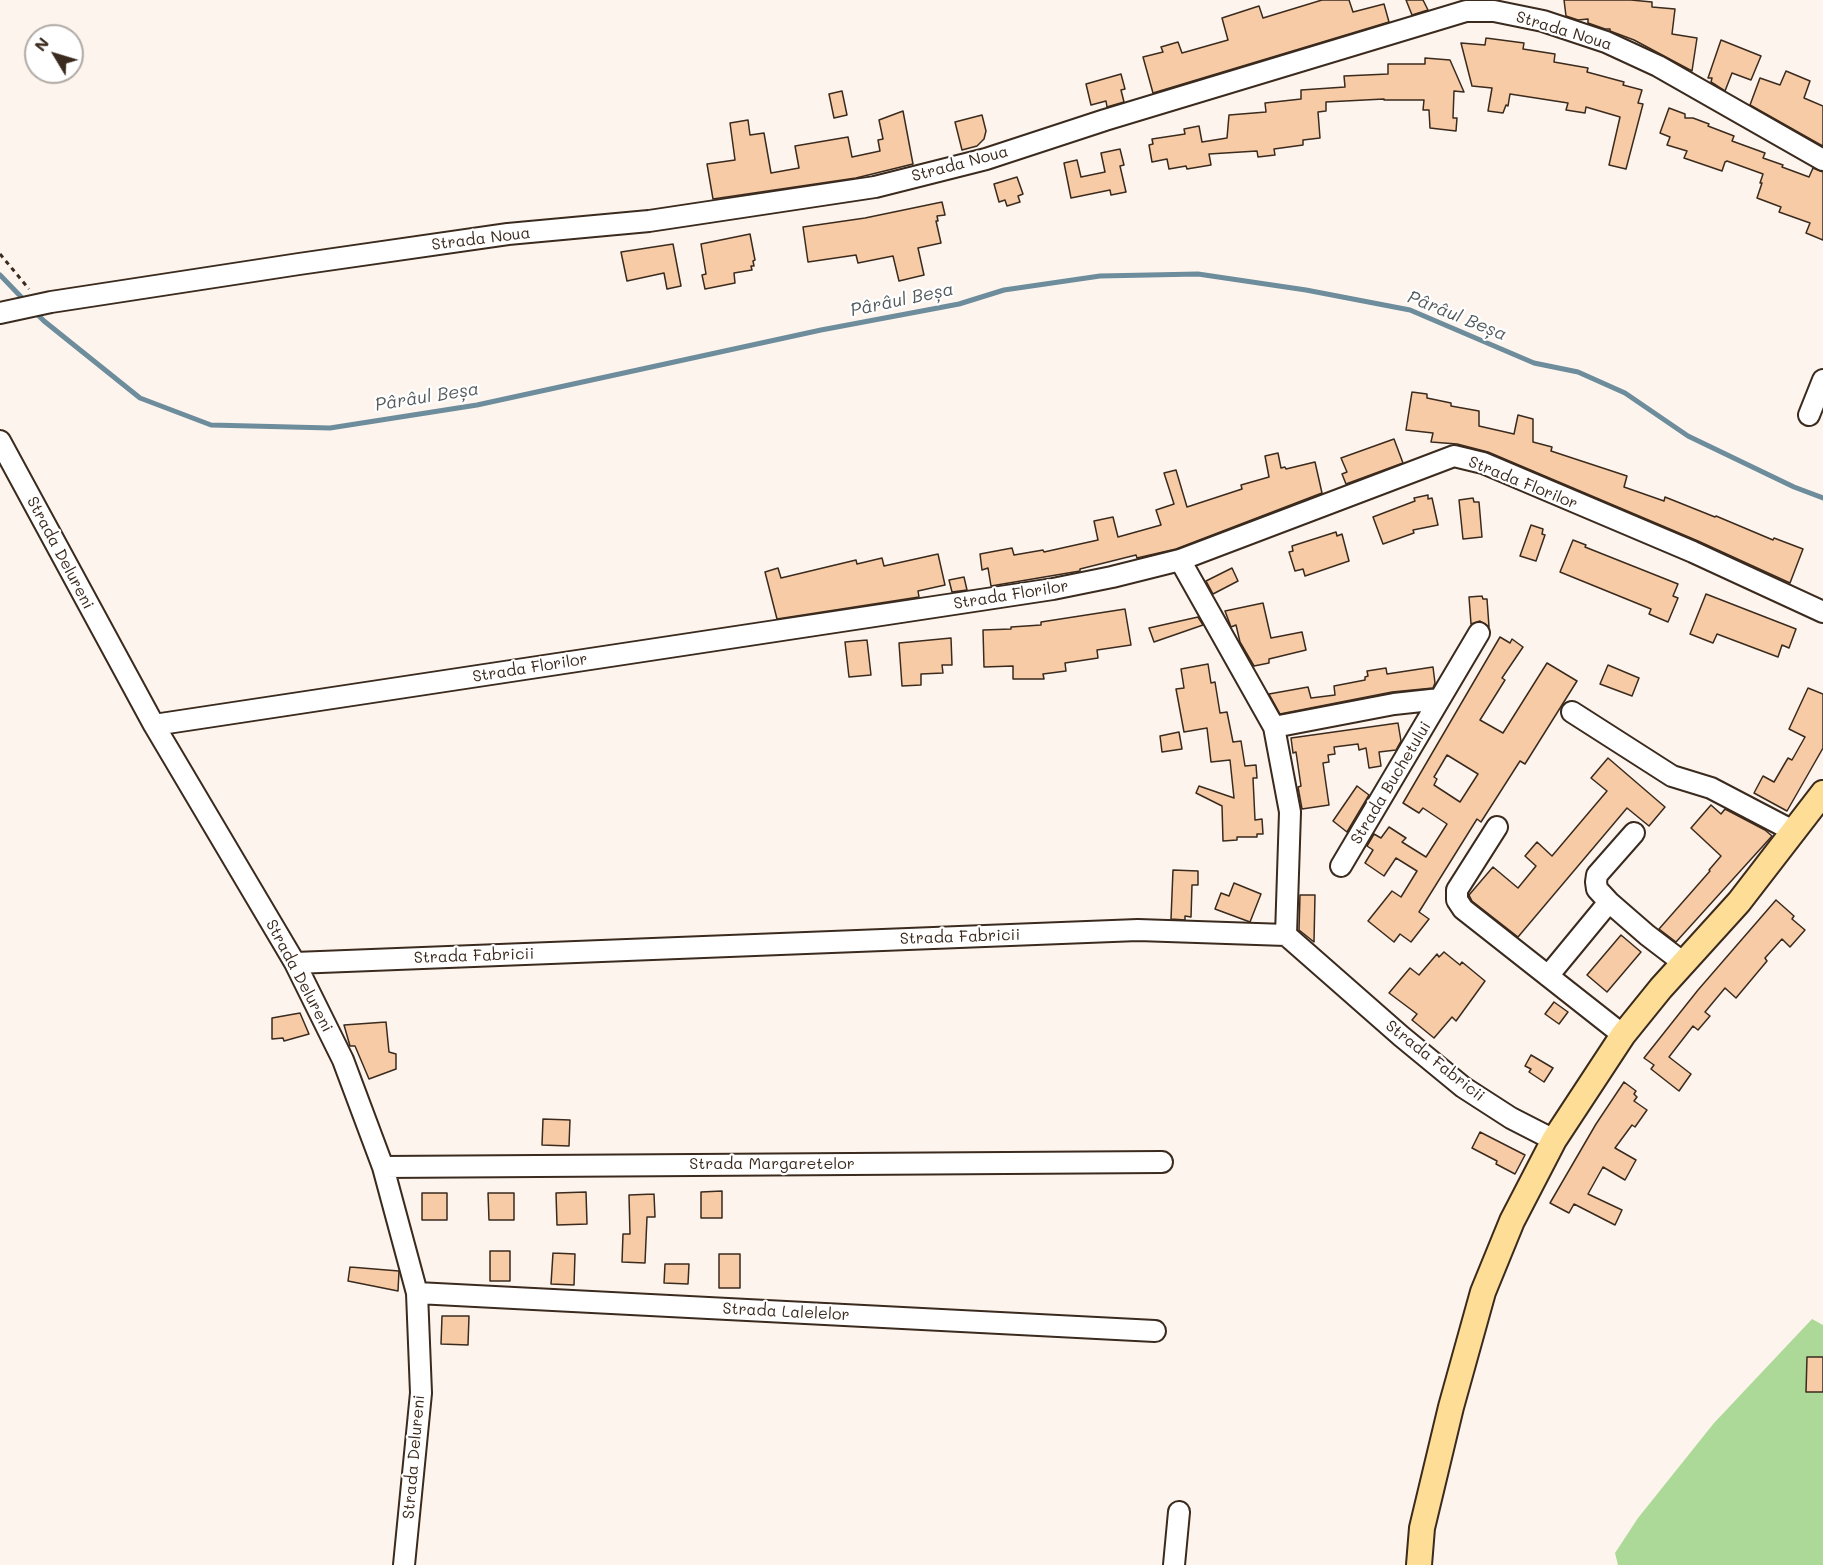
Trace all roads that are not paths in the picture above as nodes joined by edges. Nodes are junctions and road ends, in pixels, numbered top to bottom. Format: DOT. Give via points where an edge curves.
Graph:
graph roads {
  1 [pos="1823,160"];
  2 [pos="3,312"];
  3 [pos="1823,380"];
  4 [pos="1809,415"];
  5 [pos="0,441"];
  6 [pos="1180,560"];
  7 [pos="1823,612"];
  8 [pos="1479,633"];
  9 [pos="1440,699"];
  10 [pos="1572,712"];
  11 [pos="154,725"];
  12 [pos="1274,727"];
  13 [pos="1823,793"];
  14 [pos="1497,826"];
  15 [pos="1795,832"];
  16 [pos="1634,833"];
  17 [pos="1341,866"];
  18 [pos="1609,902"];
  19 [pos="1286,935"];
  20 [pos="295,963"];
  21 [pos="1685,964"];
  22 [pos="1548,976"];
  23 [pos="1623,1035"];
  24 [pos="1554,1140"];
  25 [pos="1162,1162"];
  26 [pos="383,1167"];
  27 [pos="417,1293"];
  28 [pos="1155,1331"];
  29 [pos="1179,1512"];
  30 [pos="404,1565"];
  31 [pos="1174,1565"];
  32 [pos="1419,1565"];
  1 -- 2 [label="street, Strada Noua" via="1658,66 1606,42 1543,21 1466,10 986,159 875,187 649,221 485,237"];
  3 -- 4 [label="street"];
  5 -- 11 [label="street, Strada Delureni"];
  6 -- 7 [label="street, Strada Florilor" via="1454,456 1483,463 1694,552"];
  6 -- 11 [label="street, Strada Florilor" via="1053,589"];
  6 -- 12 [label="street"];
  8 -- 9 [label="street, Strada Buchetului"];
  9 -- 12 [label="street, Strada Buchetului"];
  9 -- 17 [label="street, Strada Buchetului"];
  10 -- 15 [label="street" via="1672,776 1711,788"];
  11 -- 20 [label="street, Strada Delureni"];
  12 -- 19 [label="street" via="1290,812"];
  13 -- 15 [label="main road"];
  14 -- 22 [label="street" via="1457,890 1457,900 1463,909"];
  15 -- 21 [label="main road"];
  16 -- 18 [label="street" via="1598,875 1597,889"];
  18 -- 21 [label="street"];
  18 -- 22 [label="street"];
  19 -- 20 [label="street, Strada Fabricii" via="1138,930"];
  19 -- 24 [label="street, Strada Fabricii" via="1463,1087"];
  20 -- 26 [label="street, Strada Delureni" via="344,1060"];
  21 -- 23 [label="main road"];
  22 -- 23 [label="street"];
  23 -- 24 [label="main road"];
  24 -- 32 [label="main road" via="1512,1221 1483,1292 1422,1528"];
  25 -- 26 [label="street, Strada Margaretelor"];
  26 -- 27 [label="street, Strada Delureni"];
  27 -- 28 [label="street, Strada Lalelelor"];
  27 -- 30 [label="street, Strada Delureni" via="421,1393"];
  29 -- 31 [label="street"];
}
